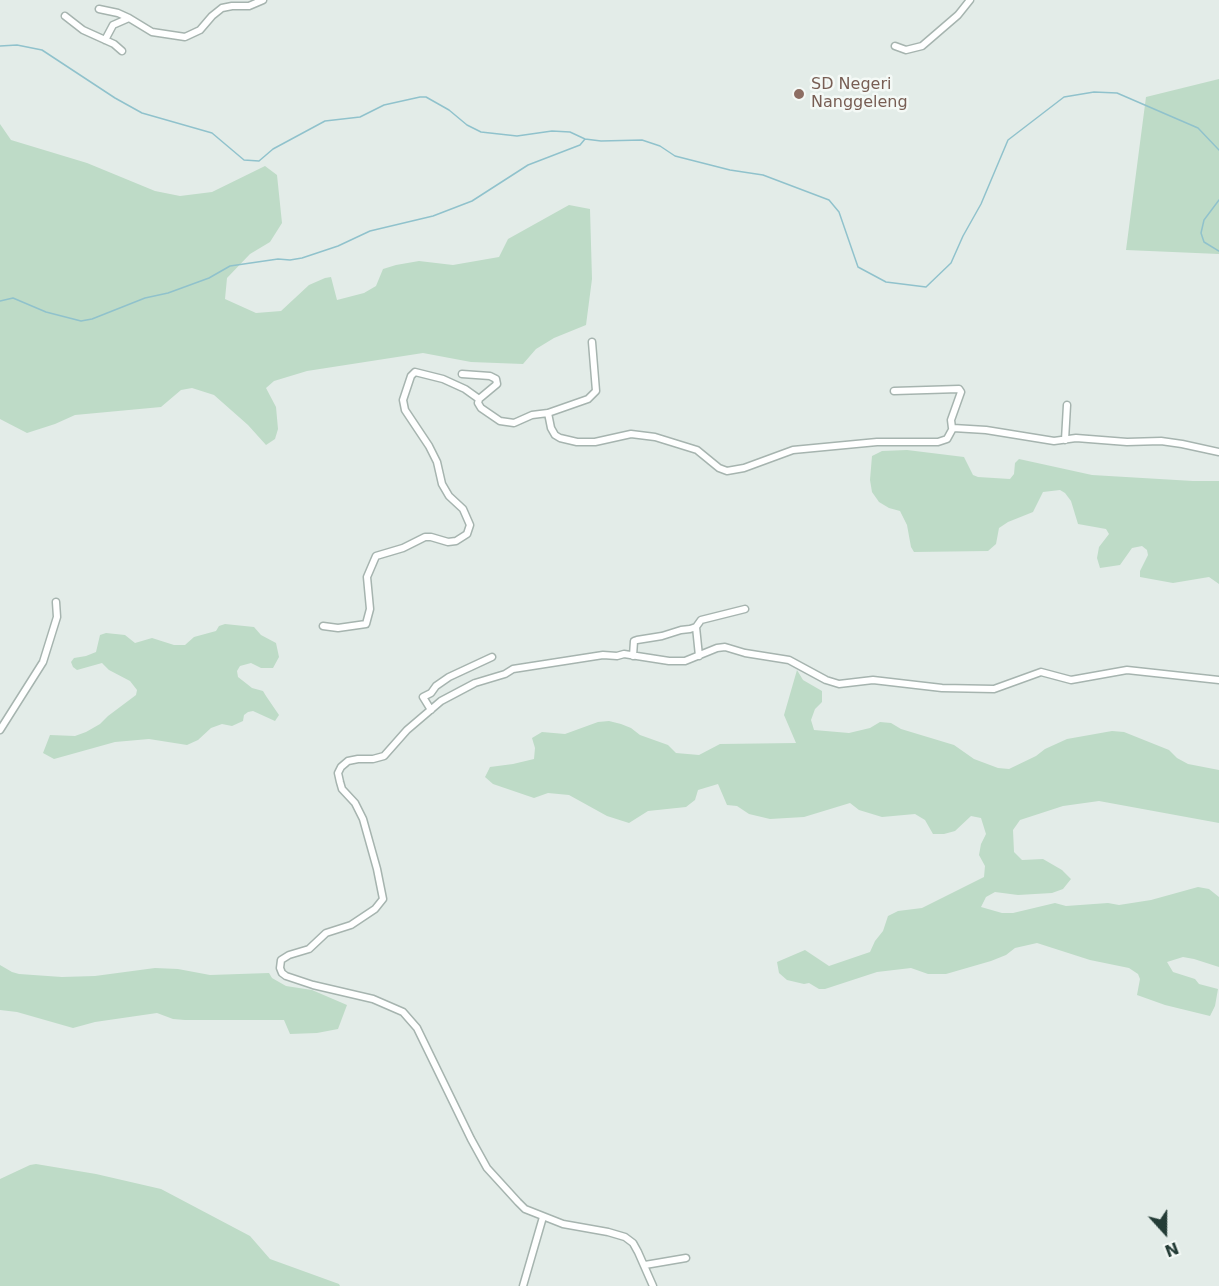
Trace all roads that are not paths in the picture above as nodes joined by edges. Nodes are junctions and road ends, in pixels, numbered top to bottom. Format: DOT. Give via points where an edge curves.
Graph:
graph roads {
  1 [pos="263,0"];
  2 [pos="970,0"];
  3 [pos="99,9"];
  4 [pos="64,16"];
  5 [pos="129,18"];
  6 [pos="105,40"];
  7 [pos="895,46"];
  8 [pos="122,51"];
  9 [pos="592,342"];
  10 [pos="462,374"];
  11 [pos="894,391"];
  12 [pos="479,399"];
  13 [pos="1067,405"];
  14 [pos="548,413"];
  15 [pos="952,428"];
  16 [pos="1065,440"];
  17 [pos="1219,452"];
  18 [pos="56,602"];
  19 [pos="745,609"];
  20 [pos="323,626"];
  21 [pos="696,627"];
  22 [pos="633,656"];
  23 [pos="699,656"];
  24 [pos="492,657"];
  25 [pos="1219,680"];
  26 [pos="431,710"];
  27 [pos="0,730"];
  28 [pos="543,1217"];
  29 [pos="686,1258"];
  30 [pos="645,1264"];
  31 [pos="523,1286"];
  32 [pos="653,1286"];
  1 -- 5 [label="street" via="217,10 200,30 185,37 152,32"];
  2 -- 7 [label="street" via="922,46 906,50"];
  3 -- 5 [label="street"];
  4 -- 6 [label="street"];
  5 -- 6 [label="street" via="113,25"];
  6 -- 8 [label="street"];
  9 -- 14 [label="street" via="596,391 588,399"];
  10 -- 12 [label="street" via="496,379 497,384"];
  11 -- 15 [label="street" via="958,388 961,392"];
  12 -- 14 [label="street" via="481,408 508,423"];
  12 -- 20 [label="street" via="443,380 415,372 411,376 403,400 405,410 429,446 449,496 463,508 470,525 467,534 448,542 426,537 376,556 367,577 370,609 366,624"];
  13 -- 16 [label="street"];
  14 -- 15 [label="street" via="551,428 560,438 595,442 631,434 655,437 697,450 727,471 793,450 942,441"];
  15 -- 16 [label="street"];
  16 -- 17 [label="street" via="1161,441"];
  18 -- 27 [label="street" via="57,617 44,662"];
  19 -- 21 [label="street" via="701,620"];
  21 -- 22 [label="street" via="634,641"];
  21 -- 23 [label="street"];
  22 -- 23 [label="street" via="676,661"];
  22 -- 26 [label="street" via="603,655 513,669 457,692"];
  23 -- 25 [label="street" via="725,647 789,660 839,684 873,680 988,689 1041,672 1071,680 1127,670"];
  24 -- 26 [label="street" via="435,686 432,693 423,697"];
  26 -- 28 [label="street" via="384,756 358,759 343,765 339,773 342,789 363,819 383,899 351,925 326,933 309,949 281,960 280,968 294,979 372,999 403,1012 417,1028 487,1168 523,1207"];
  28 -- 30 [label="street" via="625,1237"];
  28 -- 31 [label="street"];
  29 -- 30 [label="street"];
  30 -- 32 [label="street"];
}
